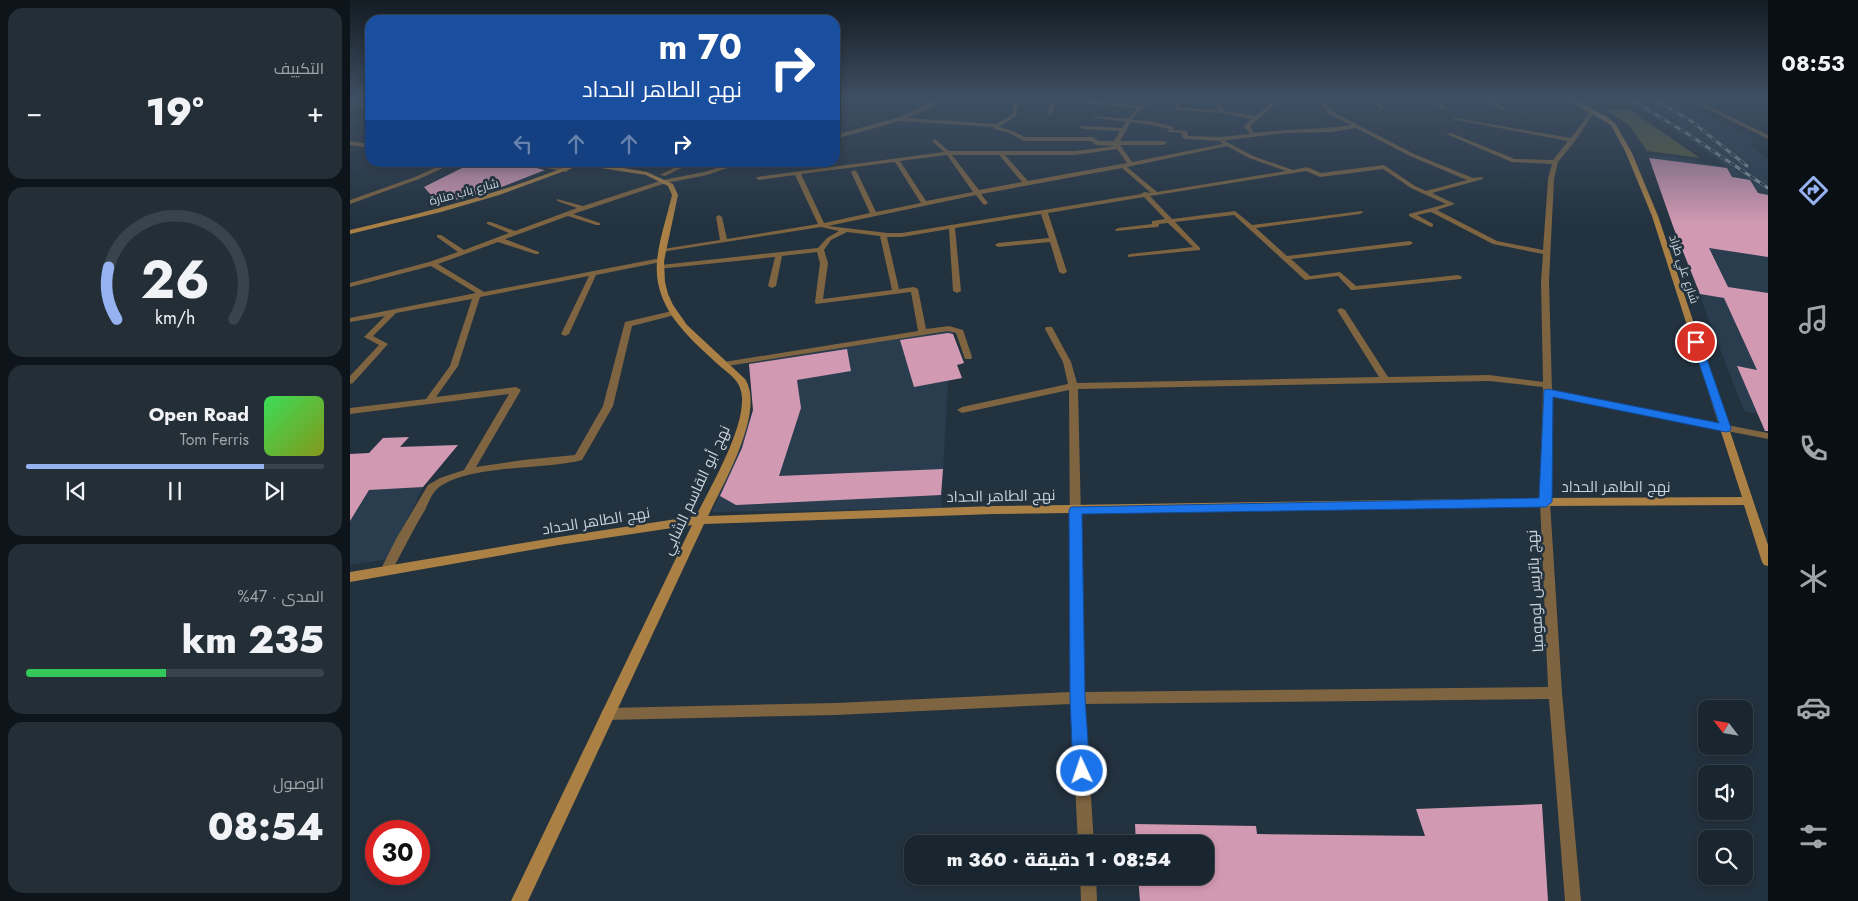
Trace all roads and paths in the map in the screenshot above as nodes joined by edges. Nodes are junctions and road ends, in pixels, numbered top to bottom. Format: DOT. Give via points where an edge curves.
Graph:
graph roads {
  1 [pos="1094,140"];
  2 [pos="1119,140"];
  3 [pos="1221,140"];
  4 [pos="1384,140"];
  5 [pos="1464,140"];
  6 [pos="1573,140"];
  7 [pos="1621,140"];
  8 [pos="935,141"];
  9 [pos="1164,143"];
  10 [pos="352,144"];
  11 [pos="365,145"];
  12 [pos="1117,145"];
  13 [pos="1226,145"];
  14 [pos="1000,152"];
  15 [pos="948,153"];
  16 [pos="896,159"];
  17 [pos="1555,162"];
  18 [pos="1130,164"];
  19 [pos="1122,165"];
  20 [pos="840,166"];
  21 [pos="443,167"];
  22 [pos="548,167"];
  23 [pos="573,167"];
  24 [pos="605,167"];
  25 [pos="683,167"];
  26 [pos="727,167"];
  27 [pos="805,167"];
  28 [pos="836,167"];
  29 [pos="566,170"];
  30 [pos="806,171"];
  31 [pos="797,172"];
  32 [pos="854,172"];
  33 [pos="1293,172"];
  34 [pos="664,178"];
  35 [pos="759,178"];
  36 [pos="1481,178"];
  37 [pos="1472,180"];
  38 [pos="1026,183"];
  39 [pos="1424,192"];
  40 [pos="975,193"];
  41 [pos="1155,193"];
  42 [pos="1144,194"];
  43 [pos="559,200"];
  44 [pos="350,202"];
  45 [pos="924,203"];
  46 [pos="985,204"];
  47 [pos="583,208"];
  48 [pos="1431,210"];
  49 [pos="1044,212"];
  50 [pos="1360,212"];
  51 [pos="568,214"];
  52 [pos="874,214"];
  53 [pos="719,217"];
  54 [pos="1170,221"];
  55 [pos="489,223"];
  56 [pos="598,224"];
  57 [pos="822,225"];
  58 [pos="1430,225"];
  59 [pos="952,226"];
  60 [pos="1250,227"];
  61 [pos="846,230"];
  62 [pos="1118,230"];
  63 [pos="350,232"];
  64 [pos="516,234"];
  65 [pos="883,234"];
  66 [pos="439,236"];
  67 [pos="500,240"];
  68 [pos="1054,240"];
  69 [pos="724,241"];
  70 [pos="1410,243"];
  71 [pos="998,246"];
  72 [pos="820,250"];
  73 [pos="465,253"];
  74 [pos="537,253"];
  75 [pos="1547,253"];
  76 [pos="779,254"];
  77 [pos="1130,256"];
  78 [pos="1286,258"];
  79 [pos="662,259"];
  80 [pos="432,264"];
  81 [pos="1063,272"];
  82 [pos="593,275"];
  83 [pos="1458,277"];
  84 [pos="350,285"];
  85 [pos="772,286"];
  86 [pos="896,290"];
  87 [pos="958,291"];
  88 [pos="479,296"];
  89 [pos="394,310"];
  90 [pos="1341,310"];
  91 [pos="672,312"];
  92 [pos="350,320"];
  93 [pos="1049,329"];
  94 [pos="922,331"];
  95 [pos="565,334"];
  96 [pos="968,357"];
  97 [pos="724,365"];
  98 [pos="1385,380"];
  99 [pos="350,381"];
  100 [pos="1073,386"];
  101 [pos="1547,389"];
  102 [pos="429,401"];
  103 [pos="962,410"];
  104 [pos="350,411"];
  105 [pos="1726,428"];
  106 [pos="1768,436"];
  107 [pos="468,472"];
  108 [pos="1748,501"];
  109 [pos="1546,502"];
  110 [pos="1076,510"];
  111 [pos="698,520"];
  112 [pos="1768,562"];
  113 [pos="386,571"];
  114 [pos="350,577"];
  115 [pos="1555,693"];
  116 [pos="1078,698"];
  117 [pos="608,714"];
  118 [pos="1086,835"];
  119 [pos="1088,885"];
  120 [pos="519,901"];
  121 [pos="1089,901"];
  122 [pos="1573,901"];
  1 -- 12 [label="street"];
  2 -- 12 [label="street"];
  3 -- 13 [label="street"];
  4 -- 37 [label="street"];
  5 -- 17 [label="street" via="1514,161"];
  6 -- 17 [label="street, نهج باتريس لومومبا"];
  7 -- 105 [label="street, شارع علي طراد" via="1654,216"];
  8 -- 15 [label="street"];
  9 -- 12 [label="street"];
  10 -- 11 [label="street"];
  12 -- 14 [label="street" via="1075,153"];
  12 -- 18 [label="street"];
  13 -- 18 [label="street"];
  13 -- 33 [label="street"];
  14 -- 15 [label="street"];
  14 -- 38 [label="street"];
  15 -- 16 [label="street"];
  15 -- 40 [label="street"];
  16 -- 20 [label="street"];
  16 -- 45 [label="street"];
  17 -- 75 [label="street, نهج باتريس لومومبا"];
  18 -- 19 [label="street"];
  19 -- 38 [label="street"];
  19 -- 41 [label="street"];
  21 -- 44 [label="street"];
  22 -- 29 [label="street"];
  23 -- 29 [label="street, شارع باب منارة"];
  24 -- 34 [label="street"];
  25 -- 34 [label="street"];
  26 -- 34 [label="street" via="705,174"];
  27 -- 30 [label="street"];
  28 -- 30 [label="street"];
  29 -- 63 [label="street, شارع باب منارة" via="477,201"];
  30 -- 31 [label="street"];
  31 -- 35 [label="street"];
  31 -- 57 [label="street"];
  32 -- 52 [label="street"];
  33 -- 39 [label="street" via="1307,169 1320,174 1384,167"];
  33 -- 41 [label="street"];
  34 -- 47 [label="street"];
  34 -- 79 [label="street, نهج أبو القاسم الشابي" via="675,195"];
  36 -- 37 [label="street"];
  37 -- 39 [label="street"];
  38 -- 40 [label="street"];
  39 -- 48 [label="street" via="1452,204"];
  40 -- 45 [label="street"];
  40 -- 46 [label="street"];
  41 -- 42 [label="street"];
  42 -- 49 [label="street"];
  42 -- 54 [label="street"];
  43 -- 47 [label="street"];
  45 -- 52 [label="street"];
  47 -- 51 [label="street"];
  48 -- 58 [label="street" via="1411,215"];
  48 -- 75 [label="street" via="1495,244"];
  49 -- 59 [label="street"];
  49 -- 68 [label="street"];
  50 -- 60 [label="street"];
  51 -- 56 [label="street"];
  51 -- 64 [label="street"];
  52 -- 57 [label="street"];
  53 -- 69 [label="street"];
  54 -- 60 [label="street" via="1235,213"];
  54 -- 62 [label="street"];
  54 -- 77 [label="street" via="1198,248"];
  55 -- 64 [label="street"];
  57 -- 61 [label="street"];
  57 -- 69 [label="street"];
  59 -- 65 [label="street" via="902,235"];
  59 -- 87 [label="street"];
  60 -- 78 [label="street"];
  61 -- 65 [label="street"];
  61 -- 72 [label="street" via="829,239"];
  64 -- 67 [label="street"];
  65 -- 86 [label="street"];
  66 -- 73 [label="street"];
  67 -- 73 [label="street"];
  67 -- 74 [label="street"];
  68 -- 71 [label="street"];
  68 -- 81 [label="street"];
  69 -- 79 [label="street"];
  70 -- 78 [label="street"];
  72 -- 76 [label="street"];
  72 -- 86 [label="street" via="824,263 819,302"];
  73 -- 80 [label="street"];
  75 -- 101 [label="street, نهج باتريس لومومبا"];
  76 -- 79 [label="street"];
  76 -- 85 [label="street"];
  78 -- 83 [label="street" via="1308,278 1340,274 1354,288"];
  79 -- 82 [label="street"];
  79 -- 91 [label="street, نهج أبو القاسم الشابي" via="661,282"];
  80 -- 84 [label="street"];
  80 -- 88 [label="street" via="474,288"];
  82 -- 88 [label="street"];
  82 -- 95 [label="street"];
  86 -- 94 [label="street" via="914,289"];
  88 -- 89 [label="street"];
  88 -- 102 [label="street" via="454,366"];
  89 -- 92 [label="street"];
  89 -- 99 [label="street" via="368,337 384,344"];
  90 -- 98 [label="street"];
  91 -- 97 [label="street, نهج أبو القاسم الشابي"];
  91 -- 107 [label="street" via="628,324 608,406 578,458"];
  93 -- 100 [label="street" via="1067,362"];
  94 -- 96 [label="street" via="958,329"];
  94 -- 97 [label="street"];
  97 -- 111 [label="street, نهج أبو القاسم الشابي" via="743,381 747,398 745,413 730,456"];
  98 -- 100 [label="street"];
  98 -- 101 [label="street" via="1489,378"];
  100 -- 103 [label="street"];
  100 -- 110 [label="street"];
  101 -- 105 [label="street"];
  101 -- 109 [label="street, نهج باتريس لومومبا"];
  102 -- 104 [label="street"];
  102 -- 107 [label="street" via="516,390"];
  105 -- 106 [label="street"];
  105 -- 108 [label="street, شارع علي طراد"];
  107 -- 113 [label="street" via="446,479 432,488"];
  108 -- 109 [label="street, نهج الطاهر الحداد"];
  108 -- 112 [label="street, شارع علي طراد"];
  109 -- 110 [label="street, نهج الطاهر الحداد"];
  109 -- 115 [label="street, نهج باتريس لومومبا"];
  110 -- 111 [label="street, نهج الطاهر الحداد"];
  110 -- 116 [label="street"];
  111 -- 113 [label="street, نهج الطاهر الحداد"];
  111 -- 117 [label="street, نهج أبو القاسم الشابي"];
  113 -- 114 [label="street, نهج الطاهر الحداد"];
  115 -- 116 [label="street"];
  115 -- 122 [label="street, نهج باتريس لومومبا"];
  116 -- 117 [label="street" via="836,709"];
  116 -- 118 [label="street"];
  117 -- 120 [label="street, نهج أبو القاسم الشابي"];
  119 -- 121 [label="street"];
}
